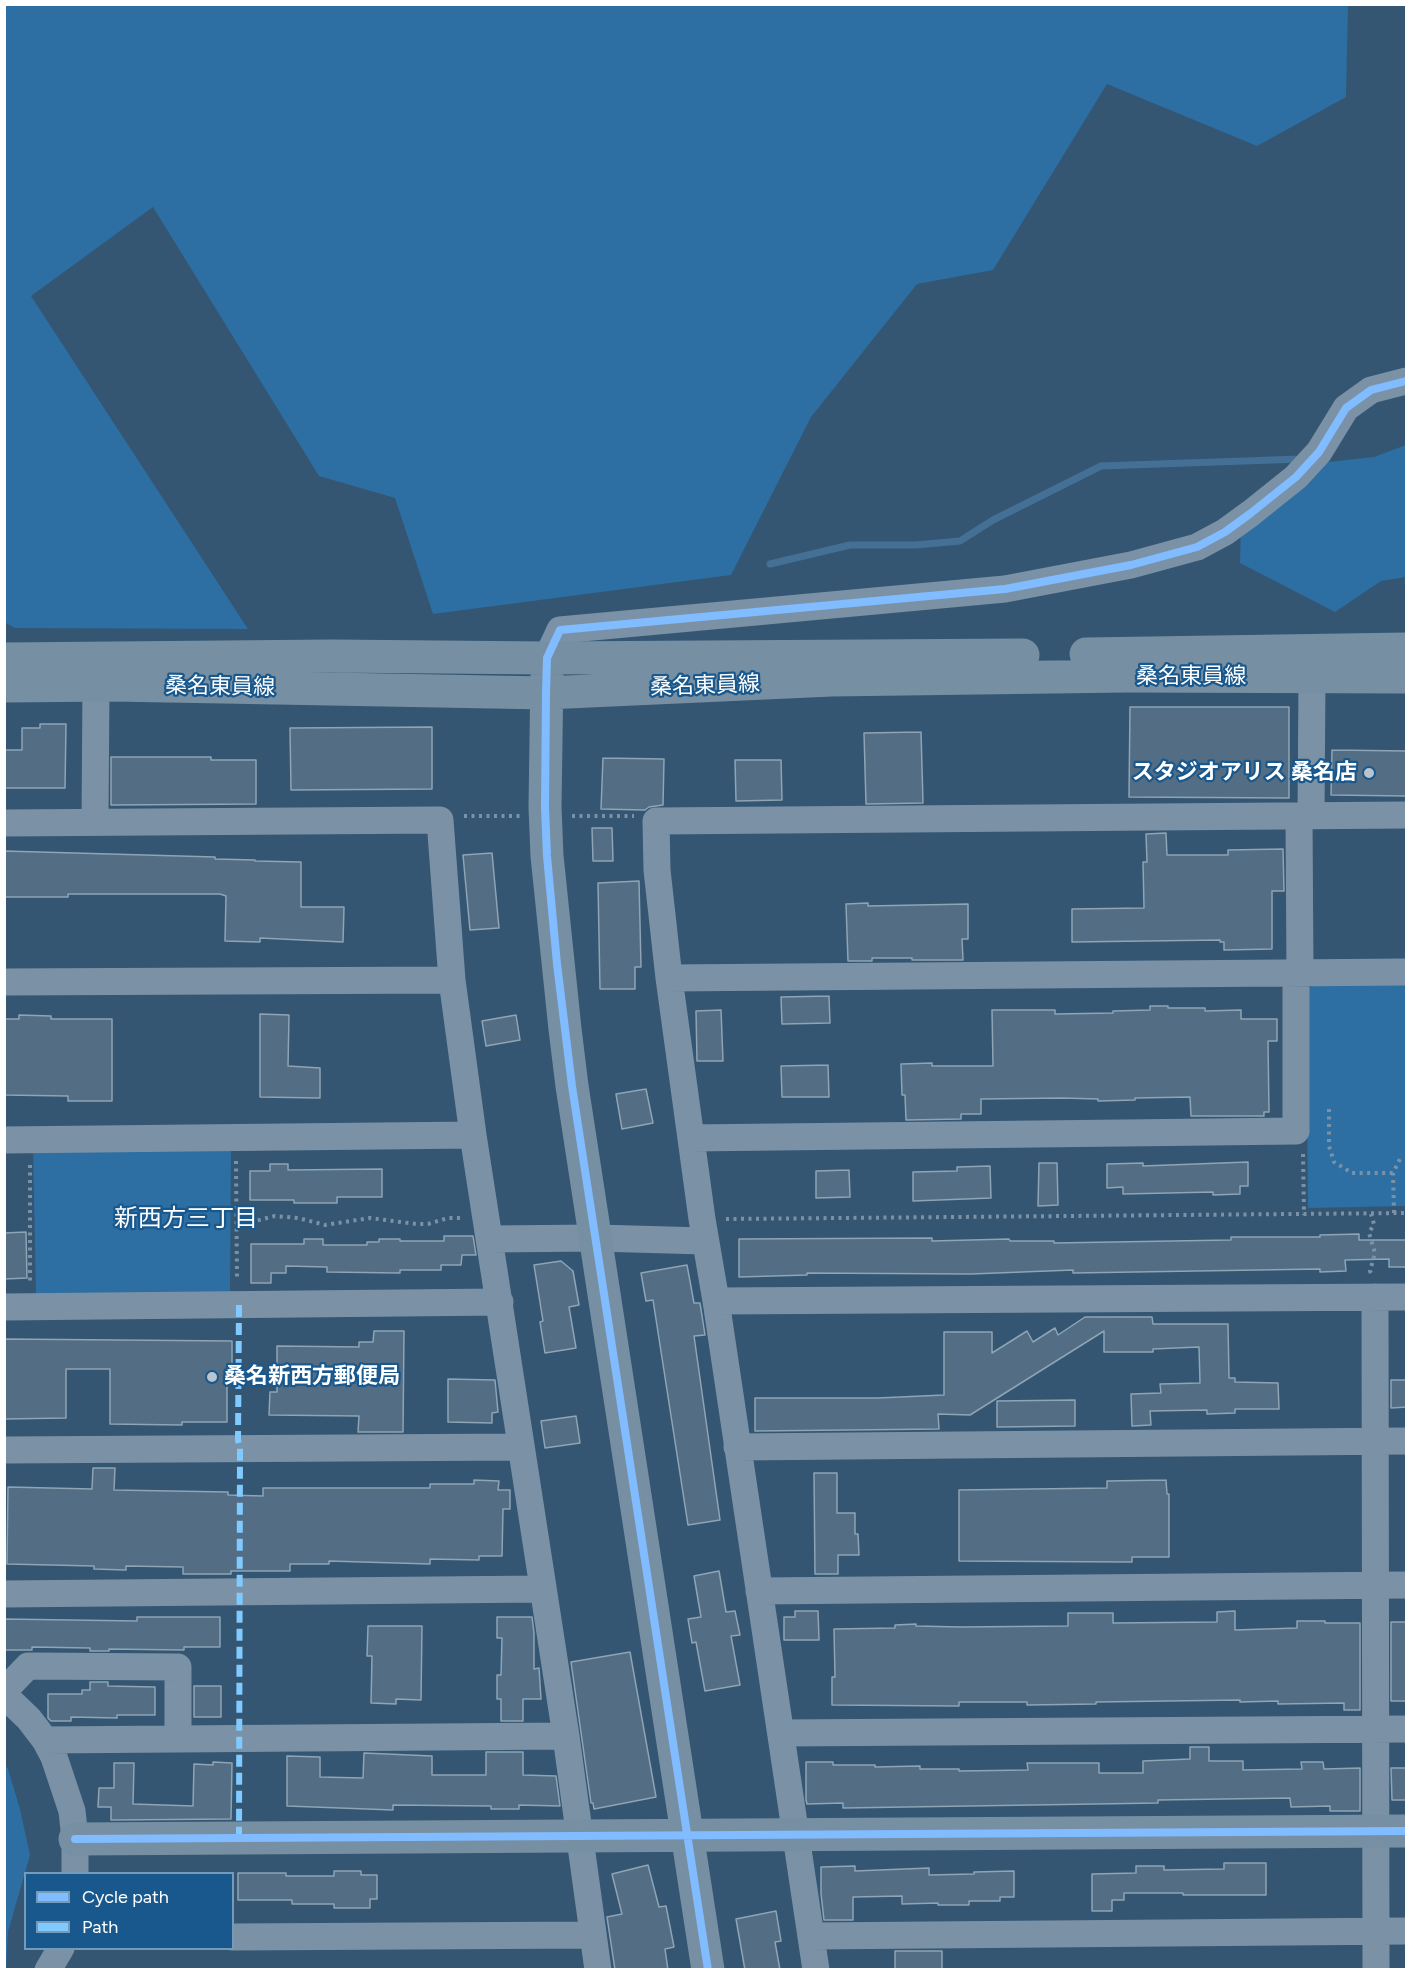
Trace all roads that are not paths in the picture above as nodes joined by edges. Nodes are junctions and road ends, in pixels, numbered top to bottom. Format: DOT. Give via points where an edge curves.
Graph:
graph roads {
  1 [pos="1407,381"];
  2 [pos="1407,650"];
  3 [pos="332,656"];
  4 [pos="547,658"];
  5 [pos="4,659"];
  6 [pos="1407,677"];
  7 [pos="1312,678"];
  8 [pos="831,681"];
  9 [pos="96,685"];
  10 [pos="4,686"];
  11 [pos="546,693"];
  12 [pos="1407,815"];
  13 [pos="1305,816"];
  14 [pos="95,822"];
  15 [pos="4,823"];
  16 [pos="1407,972"];
  17 [pos="1298,973"];
  18 [pos="669,978"];
  19 [pos="452,980"];
  20 [pos="4,982"];
  21 [pos="473,1135"];
  22 [pos="691,1138"];
  23 [pos="17,1140"];
  24 [pos="488,1228"];
  25 [pos="703,1230"];
  26 [pos="596,1238"];
  27 [pos="1376,1297"];
  28 [pos="1407,1297"];
  29 [pos="716,1301"];
  30 [pos="500,1302"];
  31 [pos="18,1307"];
  32 [pos="1375,1441"];
  33 [pos="1407,1441"];
  34 [pos="521,1447"];
  35 [pos="737,1448"];
  36 [pos="4,1450"];
  37 [pos="1375,1586"];
  38 [pos="1407,1586"];
  39 [pos="542,1590"];
  40 [pos="759,1591"];
  41 [pos="4,1594"];
  42 [pos="4,1693"];
  43 [pos="1375,1730"];
  44 [pos="1407,1730"];
  45 [pos="781,1733"];
  46 [pos="566,1736"];
  47 [pos="178,1739"];
  48 [pos="45,1740"];
  49 [pos="1391,1831"];
  50 [pos="795,1834"];
  51 [pos="579,1835"];
  52 [pos="687,1835"];
  53 [pos="75,1839"];
  54 [pos="75,1872"];
  55 [pos="1376,1931"];
  56 [pos="1407,1931"];
  57 [pos="592,1935"];
  58 [pos="811,1936"];
  59 [pos="234,1937"];
  60 [pos="60,1950"];
  61 [pos="48,1970"];
  62 [pos="598,1970"];
  63 [pos="708,1970"];
  64 [pos="816,1970"];
  65 [pos="1376,1970"];
  1 -- 4 [label="street" via="1371,390 1346,408 1319,452 1296,477 1225,532 1197,547 1131,565 1005,589 560,630"];
  2 -- 4 [label="main road, 桑名東員線"];
  3 -- 4 [label="main road, 桑名東員線"];
  3 -- 5 [label="main road, 桑名東員線"];
  3 -- 11 [label="main road" via="365,668 527,667 545,677"];
  4 -- 8 [label="main road" via="563,675 571,676 771,674"];
  4 -- 11 [label="main road"];
  6 -- 7 [label="main road, 桑名東員線"];
  7 -- 8 [label="main road, 桑名東員線" via="1127,676"];
  7 -- 13 [label="street"];
  8 -- 11 [label="main road, 桑名東員線"];
  9 -- 10 [label="main road, 桑名東員線"];
  9 -- 11 [label="main road, 桑名東員線"];
  9 -- 14 [label="street"];
  11 -- 26 [label="main road" via="547,846 557,964"];
  12 -- 13 [label="street"];
  13 -- 17 [label="street"];
  13 -- 18 [label="street" via="656,821 657,870"];
  14 -- 15 [label="street"];
  14 -- 19 [label="street" via="441,820"];
  16 -- 17 [label="street"];
  17 -- 18 [label="street"];
  17 -- 22 [label="street" via="1296,1131"];
  18 -- 22 [label="street"];
  19 -- 20 [label="street"];
  19 -- 21 [label="street"];
  21 -- 23 [label="street"];
  21 -- 24 [label="street"];
  22 -- 25 [label="street"];
  24 -- 26 [label="street"];
  24 -- 30 [label="street"];
  25 -- 26 [label="street"];
  25 -- 29 [label="street"];
  26 -- 52 [label="main road"];
  27 -- 28 [label="street"];
  27 -- 29 [label="street"];
  27 -- 32 [label="street"];
  29 -- 35 [label="street"];
  30 -- 31 [label="street"];
  30 -- 34 [label="street"];
  32 -- 33 [label="street"];
  32 -- 35 [label="street"];
  32 -- 37 [label="street"];
  34 -- 36 [label="street"];
  34 -- 39 [label="street"];
  35 -- 40 [label="street"];
  37 -- 38 [label="street"];
  37 -- 40 [label="street"];
  37 -- 43 [label="street"];
  39 -- 41 [label="street"];
  39 -- 46 [label="street"];
  40 -- 45 [label="street"];
  42 -- 47 [label="street" via="28,1666 178,1666"];
  42 -- 48 [label="street"];
  43 -- 44 [label="street"];
  43 -- 45 [label="street"];
  43 -- 49 [label="street"];
  45 -- 50 [label="street"];
  46 -- 47 [label="street"];
  46 -- 51 [label="street"];
  47 -- 48 [label="street"];
  48 -- 53 [label="street" via="72,1811"];
  49 -- 50 [label="main road"];
  49 -- 55 [label="street"];
  50 -- 52 [label="main road"];
  50 -- 58 [label="street"];
  51 -- 52 [label="main road"];
  51 -- 53 [label="main road"];
  51 -- 57 [label="street"];
  52 -- 63 [label="main road"];
  53 -- 54 [label="street"];
  55 -- 56 [label="street"];
  55 -- 58 [label="street"];
  55 -- 65 [label="street"];
  57 -- 59 [label="street"];
  57 -- 62 [label="street"];
  58 -- 64 [label="street"];
  60 -- 61 [label="street"];
}
